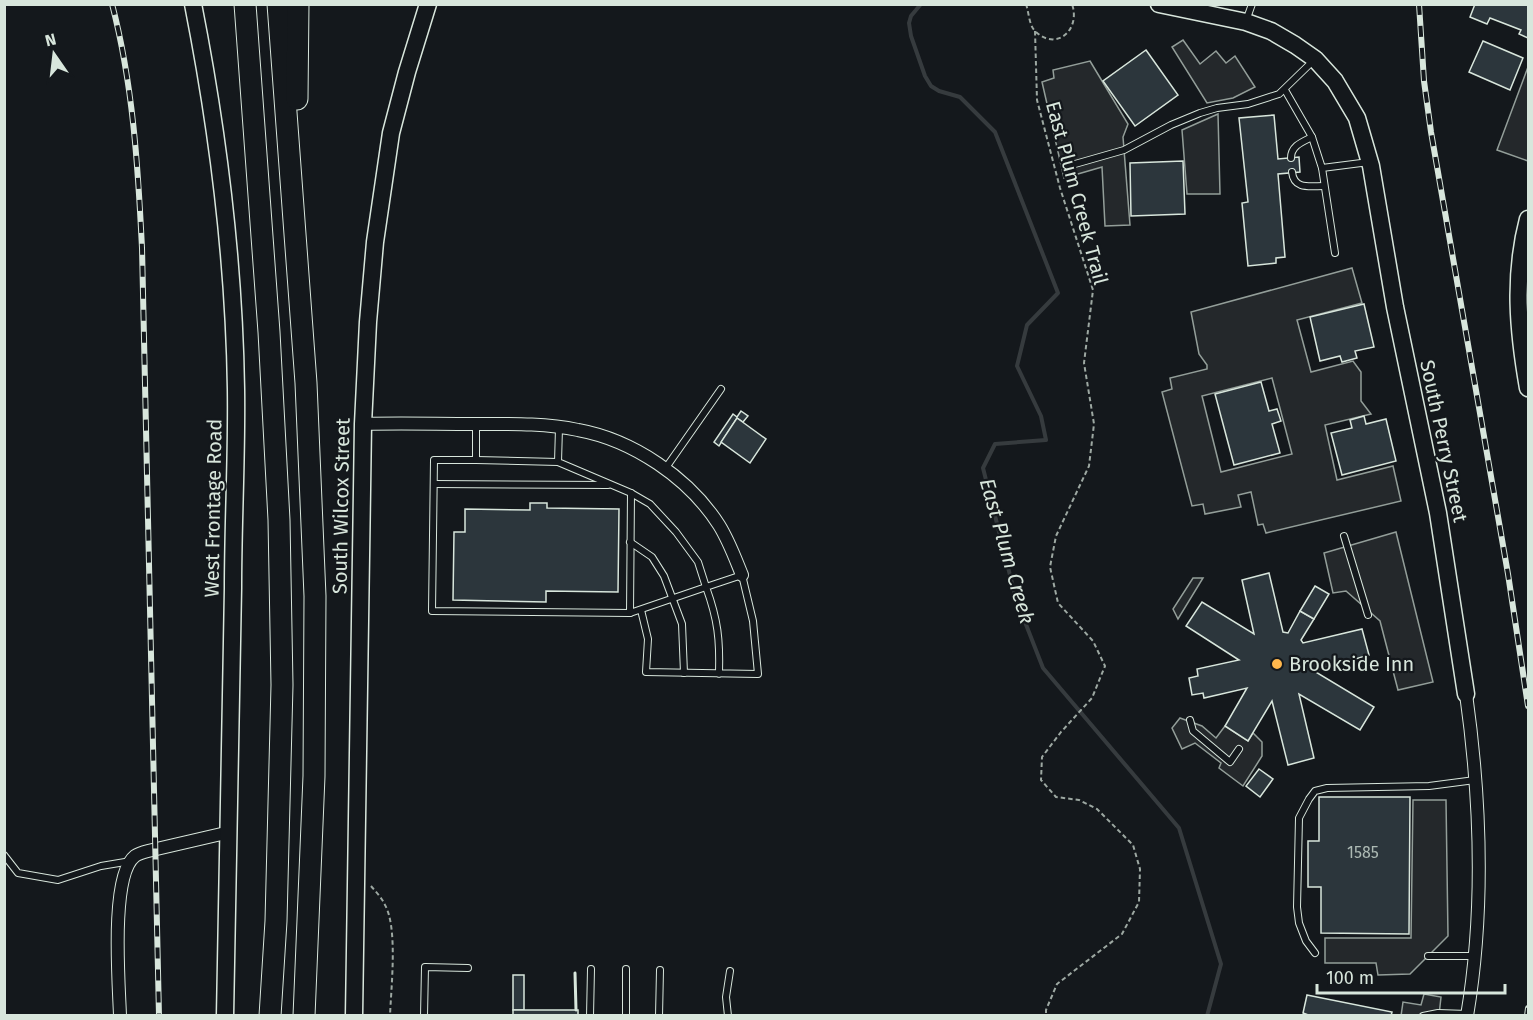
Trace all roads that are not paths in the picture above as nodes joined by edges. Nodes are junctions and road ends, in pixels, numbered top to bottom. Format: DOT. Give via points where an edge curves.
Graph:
graph roads {
  1 [pos="193,4"];
  2 [pos="237,4"];
  3 [pos="245,4"];
  4 [pos="278,4"];
  5 [pos="298,4"];
  6 [pos="428,4"];
  7 [pos="1159,4"];
  8 [pos="1252,4"];
  9 [pos="1246,22"];
  10 [pos="1314,59"];
  11 [pos="1285,90"];
  12 [pos="1311,137"];
  13 [pos="1291,158"];
  14 [pos="1370,162"];
  15 [pos="1075,164"];
  16 [pos="1322,168"];
  17 [pos="1292,172"];
  18 [pos="1324,186"];
  19 [pos="1528,219"];
  20 [pos="1335,253"];
  21 [pos="297,262"];
  22 [pos="269,332"];
  23 [pos="1528,388"];
  24 [pos="721,389"];
  25 [pos="363,424"];
  26 [pos="476,424"];
  27 [pos="559,427"];
  28 [pos="476,460"];
  29 [pos="558,462"];
  30 [pos="664,469"];
  31 [pos="435,484"];
  32 [pos="612,485"];
  33 [pos="631,493"];
  34 [pos="1344,536"];
  35 [pos="630,542"];
  36 [pos="742,575"];
  37 [pos="706,587"];
  38 [pos="673,599"];
  39 [pos="641,610"];
  40 [pos="630,613"];
  41 [pos="1368,615"];
  42 [pos="684,673"];
  43 [pos="719,674"];
  44 [pos="1466,694"];
  45 [pos="1190,720"];
  46 [pos="1239,749"];
  47 [pos="1475,780"];
  48 [pos="230,832"];
  49 [pos="4,855"];
  50 [pos="132,861"];
  51 [pos="1315,953"];
  52 [pos="1428,956"];
  53 [pos="1475,956"];
  54 [pos="468,968"];
  55 [pos="591,969"];
  56 [pos="626,969"];
  57 [pos="660,970"];
  58 [pos="730,971"];
  59 [pos="1467,1015"];
  60 [pos="120,1016"];
  61 [pos="225,1016"];
  62 [pos="270,1016"];
  63 [pos="304,1016"];
  64 [pos="354,1016"];
  65 [pos="424,1016"];
  66 [pos="590,1016"];
  67 [pos="626,1016"];
  68 [pos="659,1016"];
  69 [pos="728,1016"];
  70 [pos="1423,1016"];
  1 -- 48 [label="main road, West Frontage Road" via="220,164 232,305 236,430"];
  2 -- 22 [label="highway"];
  3 -- 22 [label="highway"];
  4 -- 21 [label="highway"];
  5 -- 21 [label="highway"];
  6 -- 25 [label="main road, South Wilcox Street" via="399,103 383,181"];
  7 -- 9 [label="main road, South Perry Street"];
  8 -- 9 [label="lane"];
  9 -- 10 [label="main road, South Perry Street" via="1271,31"];
  10 -- 11 [label="lane"];
  10 -- 14 [label="main road, South Perry Street" via="1347,99"];
  11 -- 12 [label="lane"];
  11 -- 15 [label="lane" via="1248,104 1200,113 1124,150"];
  12 -- 13 [label="lane" via="1293,148"];
  12 -- 16 [label="lane"];
  14 -- 16 [label="lane"];
  14 -- 44 [label="main road, South Perry Street" via="1447,562"];
  16 -- 18 [label="lane"];
  17 -- 18 [label="lane" via="1299,185"];
  18 -- 20 [label="lane"];
  19 -- 23 [label="main road" via="1518,302"];
  21 -- 63 [label="highway" via="311,474 316,689"];
  22 -- 62 [label="highway" via="279,520 282,685"];
  24 -- 30 [label="lane"];
  25 -- 26 [label="street"];
  25 -- 64 [label="main road, South Wilcox Street"];
  26 -- 27 [label="street"];
  26 -- 28 [label="lane"];
  27 -- 29 [label="lane"];
  27 -- 30 [label="street" via="621,443"];
  28 -- 29 [label="lane"];
  28 -- 31 [label="lane" via="434,460"];
  29 -- 32 [label="lane"];
  30 -- 36 [label="street" via="718,523"];
  31 -- 32 [label="lane"];
  31 -- 40 [label="lane" via="432,610"];
  32 -- 33 [label="lane"];
  33 -- 35 [label="lane"];
  33 -- 37 [label="lane" via="650,504 676,532 698,562"];
  34 -- 41 [label="lane"];
  35 -- 38 [label="lane" via="652,557"];
  35 -- 40 [label="lane"];
  36 -- 37 [label="lane"];
  36 -- 43 [label="lane" via="753,621 758,674"];
  37 -- 38 [label="lane"];
  37 -- 43 [label="lane" via="720,640"];
  38 -- 39 [label="lane"];
  38 -- 42 [label="lane" via="682,624"];
  39 -- 40 [label="lane"];
  39 -- 42 [label="lane" via="648,639 646,672"];
  42 -- 43 [label="lane"];
  44 -- 47 [label="street, South Perry Street"];
  45 -- 46 [label="lane" via="1193,731 1230,762"];
  47 -- 51 [label="lane" via="1316,791 1299,818 1297,907 1306,941"];
  47 -- 53 [label="street, South Perry Street" via="1480,872"];
  48 -- 50 [label="street" via="148,851"];
  48 -- 61 [label="main road, West Frontage Road"];
  49 -- 50 [label="lane" via="18,873 58,880"];
  50 -- 60 [label="street" via="122,883 118,906"];
  52 -- 53 [label="lane"];
  53 -- 59 [label="street, South Perry Street"];
  54 -- 65 [label="lane" via="425,967"];
  55 -- 66 [label="lane"];
  56 -- 67 [label="lane"];
  57 -- 68 [label="lane"];
  58 -- 69 [label="lane"];
  59 -- 70 [label="lane" via="1438,1012"];
}
